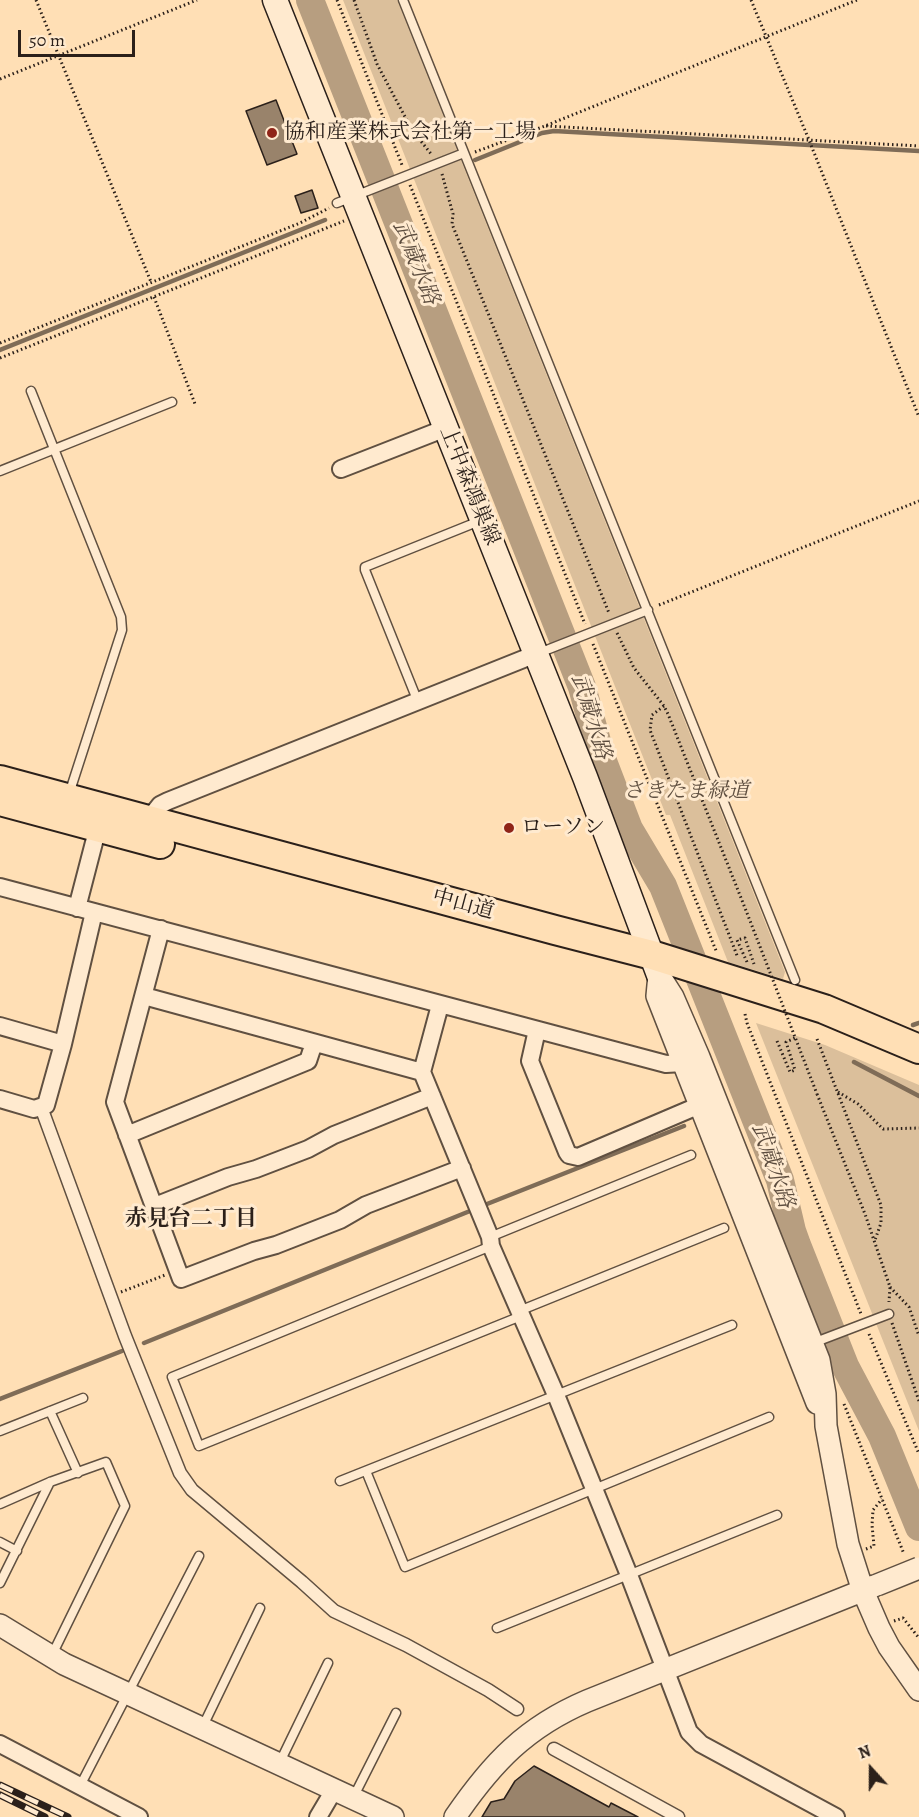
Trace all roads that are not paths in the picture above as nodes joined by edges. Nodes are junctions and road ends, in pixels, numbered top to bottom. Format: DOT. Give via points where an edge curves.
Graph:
graph roads {
  1 [pos="275,0"];
  2 [pos="403,0"];
  3 [pos="464,153"];
  4 [pos="352,197"];
  5 [pos="31,391"];
  6 [pos="172,402"];
  7 [pos="446,428"];
  8 [pos="55,449"];
  9 [pos="341,469"];
  10 [pos="0,471"];
  11 [pos="482,520"];
  12 [pos="648,610"];
  13 [pos="542,651"];
  14 [pos="418,702"];
  15 [pos="0,780"];
  16 [pos="68,799"];
  17 [pos="0,801"];
  18 [pos="148,820"];
  19 [pos="98,827"];
  20 [pos="0,887"];
  21 [pos="77,908"];
  22 [pos="94,912"];
  23 [pos="161,929"];
  24 [pos="665,968"];
  25 [pos="729,980"];
  26 [pos="795,980"];
  27 [pos="144,996"];
  28 [pos="440,1005"];
  29 [pos="0,1026"];
  30 [pos="537,1030"];
  31 [pos="314,1043"];
  32 [pos="63,1044"];
  33 [pos="919,1049"];
  34 [pos="691,1060"];
  35 [pos="919,1067"];
  36 [pos="422,1071"];
  37 [pos="432,1096"];
  38 [pos="0,1099"];
  39 [pos="700,1105"];
  40 [pos="40,1107"];
  41 [pos="127,1135"];
  42 [pos="691,1155"];
  43 [pos="462,1168"];
  44 [pos="155,1206"];
  45 [pos="724,1228"];
  46 [pos="491,1241"];
  47 [pos="520,1314"];
  48 [pos="888,1314"];
  49 [pos="732,1325"];
  50 [pos="811,1344"];
  51 [pos="556,1395"];
  52 [pos="83,1398"];
  53 [pos="50,1411"];
  54 [pos="769,1417"];
  55 [pos="0,1431"];
  56 [pos="366,1471"];
  57 [pos="78,1473"];
  58 [pos="340,1481"];
  59 [pos="50,1482"];
  60 [pos="594,1489"];
  61 [pos="0,1504"];
  62 [pos="777,1515"];
  63 [pos="0,1542"];
  64 [pos="17,1551"];
  65 [pos="199,1556"];
  66 [pos="913,1565"];
  67 [pos="629,1575"];
  68 [pos="0,1583"];
  69 [pos="870,1588"];
  70 [pos="260,1608"];
  71 [pos="0,1625"];
  72 [pos="497,1628"];
  73 [pos="50,1657"];
  74 [pos="327,1663"];
  75 [pos="666,1670"];
  76 [pos="919,1690"];
  77 [pos="128,1694"];
  78 [pos="517,1709"];
  79 [pos="396,1713"];
  80 [pos="202,1728"];
  81 [pos="0,1744"];
  82 [pos="554,1749"];
  83 [pos="279,1764"];
  84 [pos="80,1786"];
  85 [pos="334,1790"];
  86 [pos="353,1798"];
  87 [pos="139,1817"];
  88 [pos="318,1817"];
  89 [pos="393,1817"];
  90 [pos="455,1817"];
  91 [pos="678,1817"];
  92 [pos="836,1817"];
  1 -- 4 [label="main road, 上中森鴻巣線"];
  2 -- 3 [label="lane"];
  3 -- 4 [label="lane"];
  3 -- 12 [label="lane"];
  4 -- 7 [label="main road, 上中森鴻巣線"];
  5 -- 8 [label="lane"];
  6 -- 8 [label="lane"];
  7 -- 9 [label="street"];
  7 -- 11 [label="main road, 上中森鴻巣線"];
  8 -- 10 [label="lane"];
  8 -- 16 [label="lane" via="122,624"];
  11 -- 13 [label="main road, 上中森鴻巣線"];
  11 -- 14 [label="lane" via="365,567"];
  12 -- 13 [label="lane"];
  12 -- 26 [label="lane"];
  13 -- 14 [label="street"];
  13 -- 24 [label="main road, 上中森鴻巣線" via="593,799"];
  14 -- 18 [label="street" via="168,801"];
  15 -- 16 [label="highway, 中山道"];
  16 -- 18 [label="highway, 中山道"];
  17 -- 19 [label="highway, 中山道"];
  18 -- 24 [label="highway, 中山道" via="555,930"];
  19 -- 21 [label="street"];
  19 -- 24 [label="highway, 中山道"];
  20 -- 21 [label="street"];
  21 -- 22 [label="street"];
  22 -- 23 [label="street"];
  22 -- 32 [label="street"];
  23 -- 27 [label="street"];
  23 -- 28 [label="street"];
  24 -- 25 [label="highway, 中山道"];
  24 -- 34 [label="street"];
  25 -- 33 [label="highway, 中山道" via="824,1009"];
  25 -- 35 [label="highway, 中山道" via="823,1030"];
  27 -- 31 [label="street"];
  27 -- 41 [label="street" via="115,1102"];
  28 -- 30 [label="street"];
  28 -- 36 [label="street"];
  29 -- 32 [label="street"];
  30 -- 34 [label="street" via="666,1064"];
  30 -- 39 [label="street" via="530,1060 569,1155 578,1157"];
  31 -- 36 [label="street"];
  31 -- 41 [label="street" via="308,1061"];
  32 -- 40 [label="street" via="46,1105"];
  34 -- 39 [label="street"];
  34 -- 50 [label="street"];
  36 -- 37 [label="street"];
  37 -- 43 [label="street"];
  37 -- 44 [label="street" via="308,1149"];
  38 -- 40 [label="street" via="34,1109"];
  39 -- 50 [label="street" via="708,1131"];
  40 -- 78 [label="street" via="125,1336 180,1473 192,1490 334,1611 406,1645"];
  41 -- 44 [label="street"];
  42 -- 46 [label="lane"];
  43 -- 44 [label="street" via="366,1205 340,1220 181,1279"];
  43 -- 46 [label="street"];
  45 -- 47 [label="lane"];
  46 -- 47 [label="street"];
  46 -- 47 [label="lane" via="172,1377 199,1446"];
  47 -- 51 [label="street"];
  48 -- 50 [label="lane"];
  49 -- 51 [label="lane"];
  50 -- 69 [label="street" via="819,1360 826,1426 848,1544"];
  51 -- 56 [label="lane"];
  51 -- 60 [label="street"];
  52 -- 53 [label="lane"];
  53 -- 55 [label="lane"];
  53 -- 57 [label="lane"];
  54 -- 60 [label="lane"];
  56 -- 58 [label="lane"];
  56 -- 60 [label="lane" via="405,1567"];
  57 -- 59 [label="lane"];
  57 -- 73 [label="lane" via="106,1462 124,1506"];
  59 -- 61 [label="lane"];
  59 -- 64 [label="lane"];
  60 -- 67 [label="street"];
  62 -- 67 [label="lane"];
  63 -- 64 [label="lane"];
  64 -- 68 [label="lane"];
  65 -- 77 [label="lane"];
  66 -- 69 [label="street, bridge"];
  67 -- 72 [label="lane"];
  67 -- 75 [label="street"];
  69 -- 75 [label="street"];
  69 -- 76 [label="street" via="889,1647"];
  70 -- 80 [label="lane"];
  71 -- 73 [label="street"];
  73 -- 77 [label="street"];
  74 -- 83 [label="lane"];
  75 -- 90 [label="street" via="545,1722 491,1768"];
  75 -- 92 [label="street" via="689,1732 701,1744"];
  77 -- 80 [label="street"];
  77 -- 84 [label="lane"];
  79 -- 86 [label="lane"];
  80 -- 83 [label="street"];
  81 -- 84 [label="street"];
  82 -- 91 [label="street"];
  83 -- 85 [label="street"];
  84 -- 87 [label="street"];
  85 -- 86 [label="street"];
  85 -- 88 [label="street"];
  86 -- 89 [label="street"];
}
